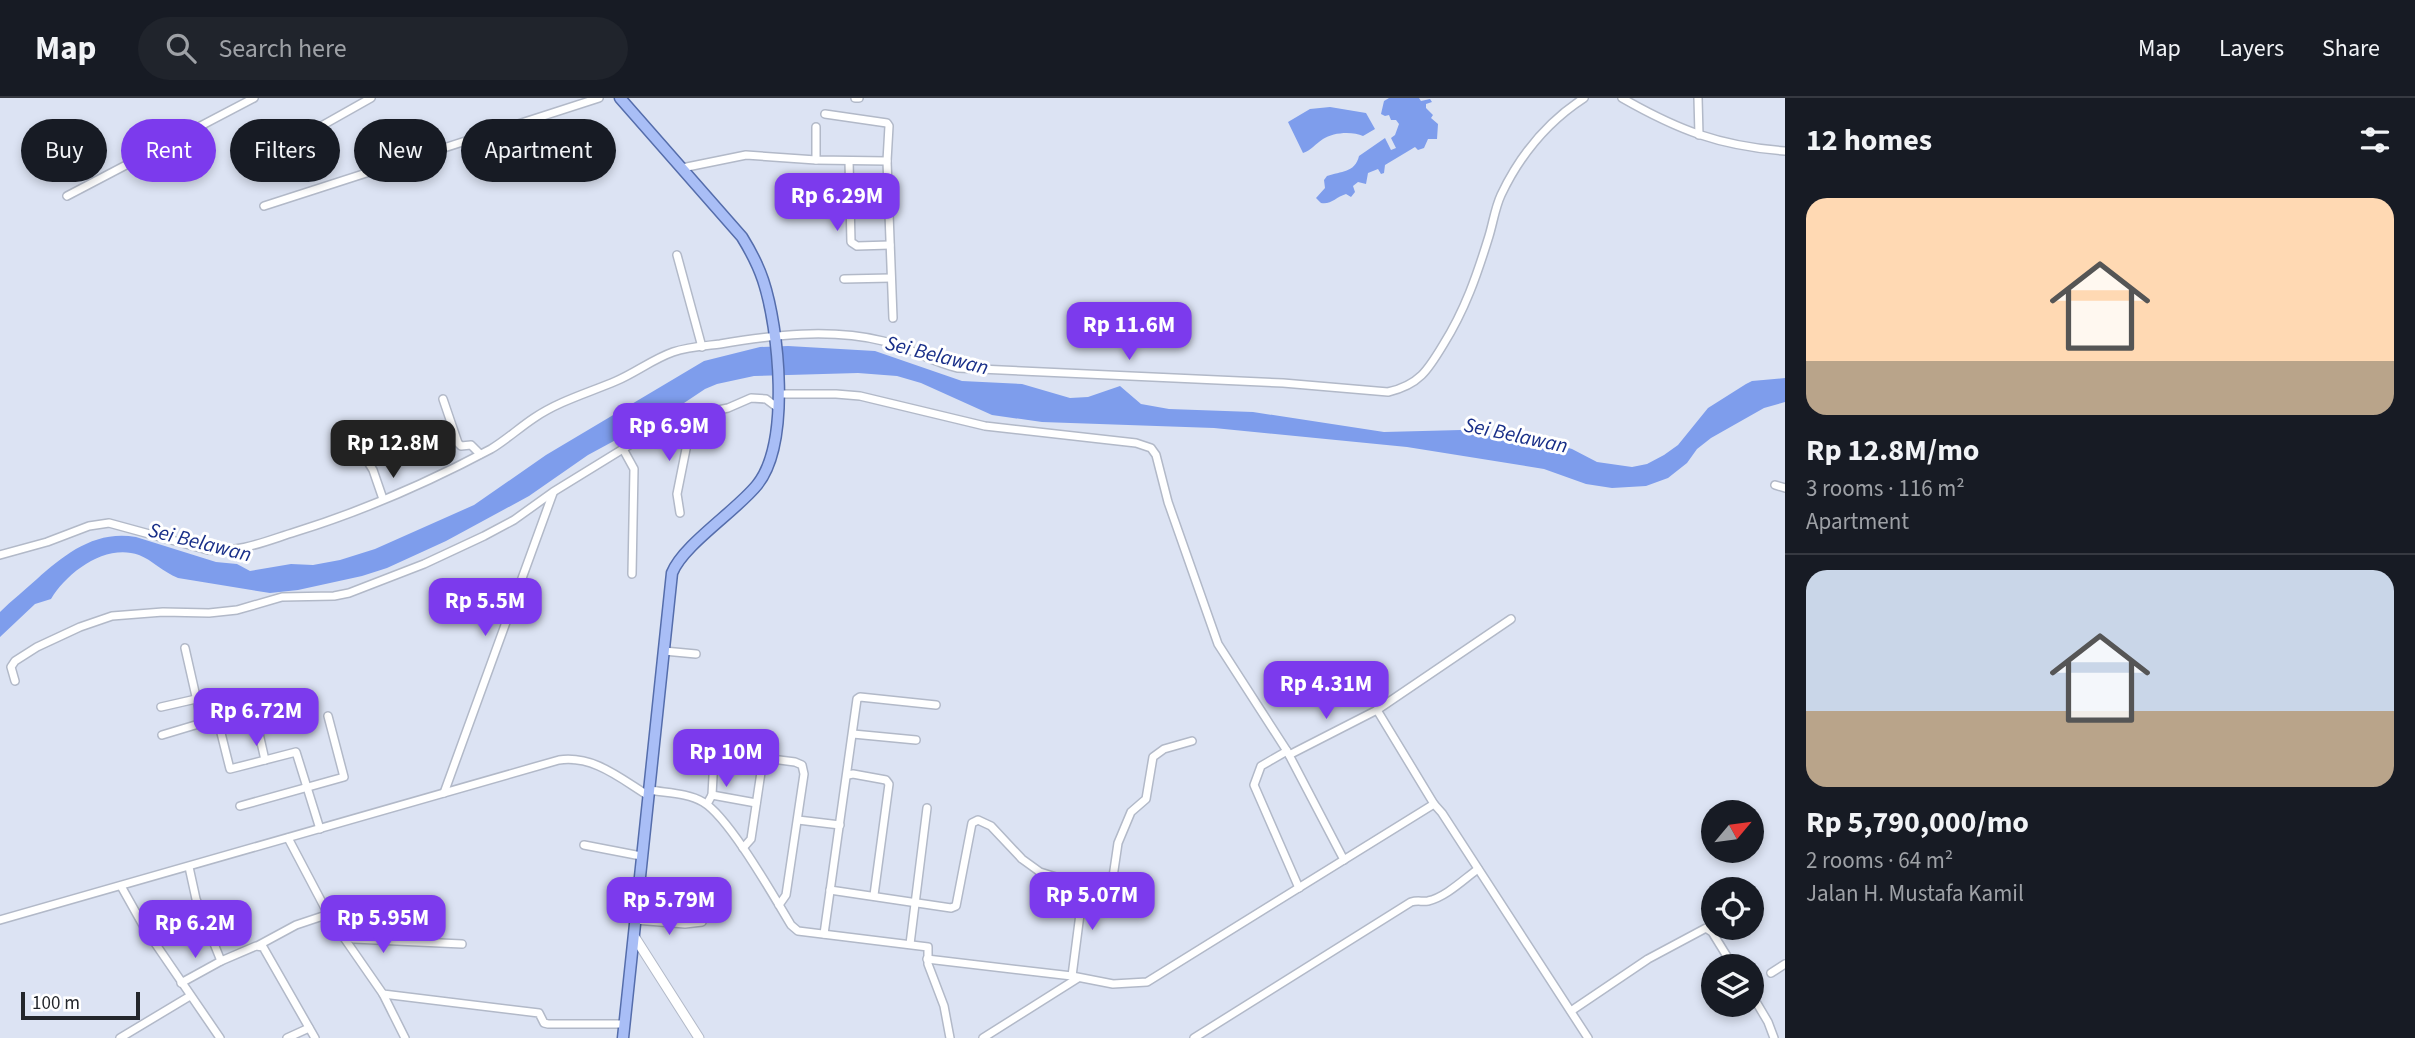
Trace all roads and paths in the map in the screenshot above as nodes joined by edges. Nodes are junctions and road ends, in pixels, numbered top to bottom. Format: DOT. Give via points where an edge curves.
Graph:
graph roads {
  1 [pos="254,98"];
  2 [pos="371,98"];
  3 [pos="599,98"];
  4 [pos="620,98"];
  5 [pos="1584,98"];
  6 [pos="1622,98"];
  7 [pos="1698,98"];
  8 [pos="825,114"];
  9 [pos="334,119"];
  10 [pos="816,127"];
  11 [pos="1699,135"];
  12 [pos="1785,151"];
  13 [pos="816,160"];
  14 [pos="849,160"];
  15 [pos="887,161"];
  16 [pos="682,168"];
  17 [pos="68,196"];
  18 [pos="264,206"];
  19 [pos="890,245"];
  20 [pos="677,255"];
  21 [pos="891,278"];
  22 [pos="845,279"];
  23 [pos="892,318"];
  24 [pos="775,337"];
  25 [pos="702,346"];
  26 [pos="778,391"];
  27 [pos="443,399"];
  28 [pos="778,408"];
  29 [pos="694,414"];
  30 [pos="622,449"];
  31 [pos="480,454"];
  32 [pos="368,462"];
  33 [pos="1775,485"];
  34 [pos="1785,488"];
  35 [pos="553,492"];
  36 [pos="383,499"];
  37 [pos="680,513"];
  38 [pos="0,555"];
  39 [pos="632,574"];
  40 [pos="1511,619"];
  41 [pos="185,648"];
  42 [pos="664,651"];
  43 [pos="696,654"];
  44 [pos="15,681"];
  45 [pos="196,699"];
  46 [pos="936,705"];
  47 [pos="162,707"];
  48 [pos="253,707"];
  49 [pos="1377,710"];
  50 [pos="328,716"];
  51 [pos="202,723"];
  52 [pos="853,734"];
  53 [pos="162,735"];
  54 [pos="916,740"];
  55 [pos="1192,741"];
  56 [pos="1288,753"];
  57 [pos="763,759"];
  58 [pos="265,760"];
  59 [pos="848,775"];
  60 [pos="308,789"];
  61 [pos="444,793"];
  62 [pos="650,793"];
  63 [pos="712,795"];
  64 [pos="756,803"];
  65 [pos="706,804"];
  66 [pos="1434,804"];
  67 [pos="240,806"];
  68 [pos="927,808"];
  69 [pos="798,820"];
  70 [pos="840,825"];
  71 [pos="320,829"];
  72 [pos="288,838"];
  73 [pos="584,845"];
  74 [pos="743,848"];
  75 [pos="641,856"];
  76 [pos="1343,860"];
  77 [pos="189,867"];
  78 [pos="1478,869"];
  79 [pos="1084,883"];
  80 [pos="121,886"];
  81 [pos="1299,888"];
  82 [pos="830,890"];
  83 [pos="874,895"];
  84 [pos="916,902"];
  85 [pos="779,905"];
  86 [pos="326,915"];
  87 [pos="0,920"];
  88 [pos="635,920"];
  89 [pos="702,922"];
  90 [pos="340,932"];
  91 [pos="824,934"];
  92 [pos="634,936"];
  93 [pos="462,944"];
  94 [pos="910,944"];
  95 [pos="259,945"];
  96 [pos="1726,954"];
  97 [pos="927,959"];
  98 [pos="221,961"];
  99 [pos="1785,964"];
  100 [pos="1771,973"];
  101 [pos="1076,977"];
  102 [pos="181,982"];
  103 [pos="383,994"];
  104 [pos="190,996"];
  105 [pos="1571,1011"];
  106 [pos="1764,1015"];
  107 [pos="624,1024"];
  108 [pos="309,1028"];
  109 [pos="120,1038"];
  110 [pos="220,1038"];
  111 [pos="287,1038"];
  112 [pos="316,1038"];
  113 [pos="405,1038"];
  114 [pos="622,1038"];
  115 [pos="699,1038"];
  116 [pos="950,1038"];
  117 [pos="983,1038"];
  118 [pos="1194,1038"];
  119 [pos="1588,1038"];
  120 [pos="1774,1038"];
  1 -- 17 [label="street"];
  2 -- 9 [label="street"];
  3 -- 18 [label="street"];
  4 -- 16 [label="main road"];
  5 -- 24 [label="street" via="1547,127 1526,153 1498,204 1476,279 1457,322 1427,371 1399,390 957,368 898,345 854,335"];
  6 -- 11 [label="street" via="1663,122"];
  7 -- 11 [label="street"];
  8 -- 15 [label="street" via="887,123"];
  10 -- 13 [label="street"];
  11 -- 12 [label="street" via="1734,146"];
  13 -- 14 [label="street"];
  13 -- 16 [label="street" via="746,155"];
  14 -- 15 [label="street"];
  14 -- 19 [label="street" via="851,242 857,246"];
  15 -- 19 [label="street"];
  16 -- 24 [label="main road" via="747,246 763,279"];
  19 -- 21 [label="street"];
  20 -- 25 [label="street"];
  21 -- 22 [label="street"];
  21 -- 23 [label="street"];
  24 -- 25 [label="street"];
  24 -- 26 [label="main road"];
  25 -- 31 [label="street" via="663,356 566,401"];
  26 -- 28 [label="main road"];
  26 -- 56 [label="street" via="860,396 985,426 1151,448 1218,644"];
  27 -- 31 [label="street" via="458,443 471,445"];
  28 -- 29 [label="street" via="766,399 751,398"];
  28 -- 42 [label="main road" via="774,445 760,481 674,566"];
  29 -- 30 [label="street" via="660,425"];
  29 -- 37 [label="street" via="677,494"];
  30 -- 35 [label="street"];
  30 -- 39 [label="street" via="634,469"];
  31 -- 36 [label="street"];
  32 -- 36 [label="street"];
  33 -- 34 [label="street"];
  35 -- 44 [label="street" via="484,536 343,595 282,597 209,613 133,613 97,620 15,661 11,667"];
  35 -- 61 [label="street"];
  36 -- 38 [label="street" via="233,551 208,550 109,523"];
  40 -- 49 [label="street"];
  41 -- 45 [label="street"];
  42 -- 43 [label="street"];
  42 -- 62 [label="main road"];
  45 -- 47 [label="street"];
  45 -- 51 [label="street"];
  46 -- 52 [label="street" via="858,698"];
  48 -- 58 [label="street"];
  49 -- 56 [label="street"];
  49 -- 66 [label="street"];
  50 -- 60 [label="street" via="344,777"];
  51 -- 53 [label="street"];
  51 -- 58 [label="street" via="218,721 230,769"];
  52 -- 54 [label="street"];
  52 -- 59 [label="street"];
  55 -- 79 [label="street" via="1153,757 1146,799 1131,812 1122,832 1113,877 1107,883"];
  56 -- 76 [label="street"];
  56 -- 81 [label="street" via="1261,766 1254,785"];
  57 -- 63 [label="street" via="716,756"];
  57 -- 64 [label="street"];
  57 -- 69 [label="street" via="802,765"];
  58 -- 60 [label="street" via="296,752"];
  59 -- 70 [label="street"];
  59 -- 83 [label="street" via="889,784"];
  60 -- 67 [label="street"];
  60 -- 71 [label="street"];
  61 -- 62 [label="street" via="575,758"];
  61 -- 71 [label="street"];
  62 -- 65 [label="street" via="691,797"];
  62 -- 75 [label="main road"];
  63 -- 64 [label="street"];
  63 -- 65 [label="street"];
  64 -- 74 [label="street" via="751,839"];
  65 -- 74 [label="street"];
  66 -- 76 [label="street"];
  66 -- 78 [label="street"];
  68 -- 84 [label="street"];
  69 -- 70 [label="street"];
  69 -- 85 [label="street" via="786,895"];
  70 -- 82 [label="street"];
  71 -- 72 [label="street"];
  72 -- 77 [label="street"];
  72 -- 86 [label="street"];
  73 -- 75 [label="street"];
  74 -- 85 [label="street"];
  75 -- 88 [label="main road"];
  76 -- 81 [label="street"];
  77 -- 80 [label="street"];
  77 -- 98 [label="street"];
  78 -- 105 [label="street"];
  78 -- 118 [label="street" via="1439,896 1411,902"];
  79 -- 84 [label="street" via="1040,872 991,826 975,820 956,906"];
  79 -- 101 [label="street"];
  80 -- 87 [label="street"];
  80 -- 102 [label="street"];
  81 -- 101 [label="street" via="1147,982 1112,984"];
  82 -- 83 [label="street"];
  82 -- 91 [label="street"];
  83 -- 84 [label="street"];
  84 -- 94 [label="street"];
  85 -- 91 [label="street" via="798,931"];
  86 -- 90 [label="street"];
  86 -- 95 [label="street"];
  88 -- 89 [label="street"];
  88 -- 92 [label="main road"];
  90 -- 93 [label="street" via="354,939"];
  90 -- 103 [label="street"];
  91 -- 94 [label="street"];
  92 -- 107 [label="main road"];
  92 -- 115 [label="street"];
  94 -- 97 [label="street" via="928,947"];
  95 -- 98 [label="street"];
  95 -- 108 [label="street"];
  96 -- 105 [label="street" via="1706,928 1648,959"];
  97 -- 101 [label="street"];
  97 -- 116 [label="street"];
  98 -- 102 [label="street"];
  99 -- 100 [label="street"];
  101 -- 117 [label="street"];
  102 -- 104 [label="street"];
  103 -- 107 [label="street" via="539,1013 545,1023"];
  103 -- 113 [label="street"];
  104 -- 109 [label="street"];
  104 -- 110 [label="street"];
  105 -- 119 [label="street"];
  106 -- 120 [label="street"];
  107 -- 114 [label="main road"];
  108 -- 111 [label="street"];
  108 -- 112 [label="street"];
}
